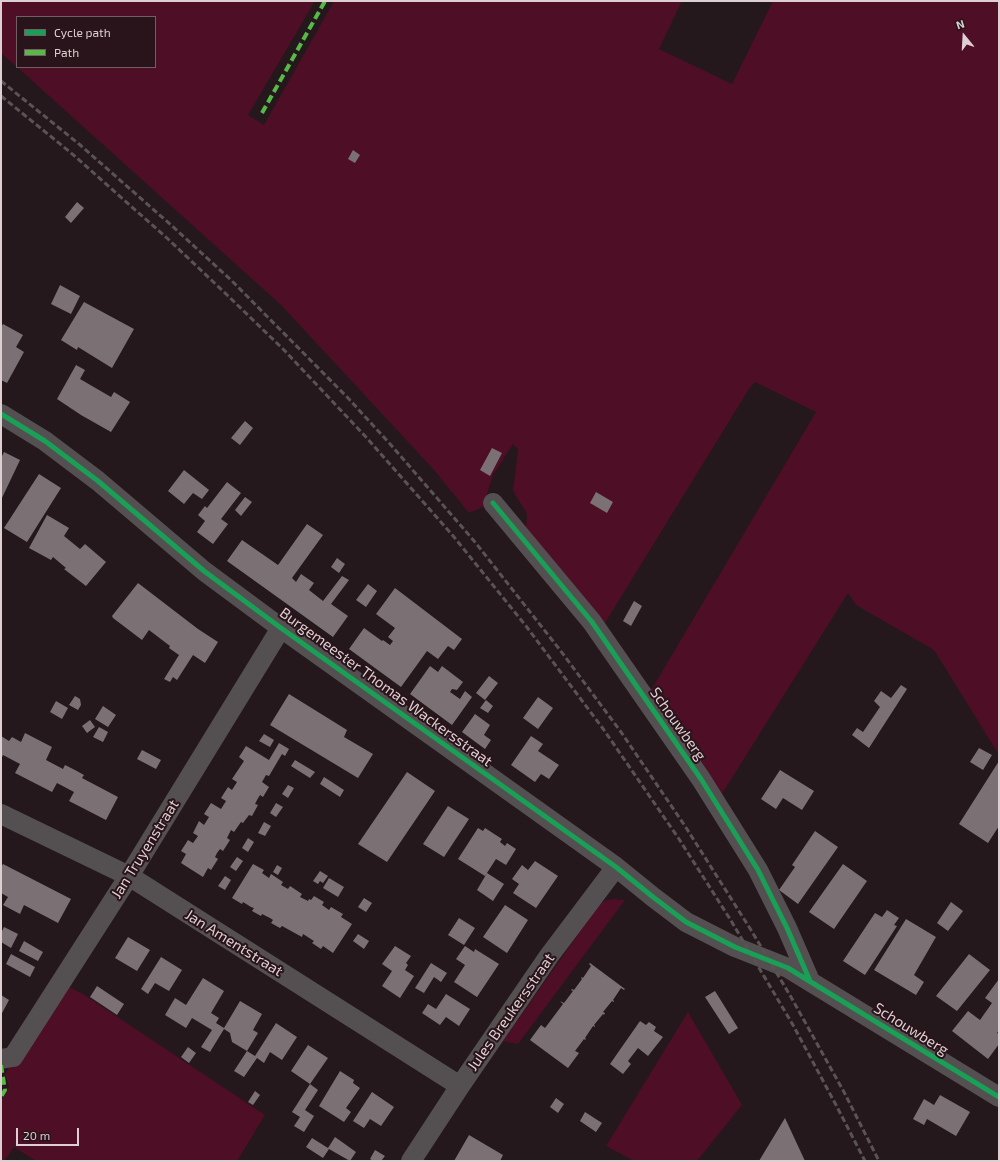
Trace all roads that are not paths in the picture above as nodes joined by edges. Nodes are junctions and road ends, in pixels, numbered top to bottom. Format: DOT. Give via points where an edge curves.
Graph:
graph roads {
  1 [pos="1,414"];
  2 [pos="493,503"];
  3 [pos="281,628"];
  4 [pos="1,814"];
  5 [pos="616,867"];
  6 [pos="129,876"];
  7 [pos="769,960"];
  8 [pos="810,981"];
  9 [pos="1,1059"];
  10 [pos="460,1086"];
  11 [pos="999,1097"];
  12 [pos="411,1161"];
  1 -- 3 [label="street, Burgemeester Thomas Wackersstraat" via="98,481 204,571"];
  2 -- 8 [label="street, Schouwberg" via="592,622 701,778 758,870"];
  3 -- 5 [label="street, Burgemeester Thomas Wackersstraat"];
  3 -- 6 [label="street, Jan Truyenstraat"];
  4 -- 6 [label="street, Jan Amentstraat"];
  5 -- 7 [label="street, Burgemeester Thomas Wackersstraat" via="686,922 735,947"];
  5 -- 10 [label="street, Jules Breukersstraat" via="549,956"];
  6 -- 9 [label="street, Jan Truyenstraat" via="13,1057"];
  6 -- 10 [label="street, Jan Amentstraat"];
  7 -- 8 [label="street, Schouwberg"];
  8 -- 11 [label="street, Schouwberg"];
  10 -- 12 [label="street, Jules Breukersstraat"];
}
